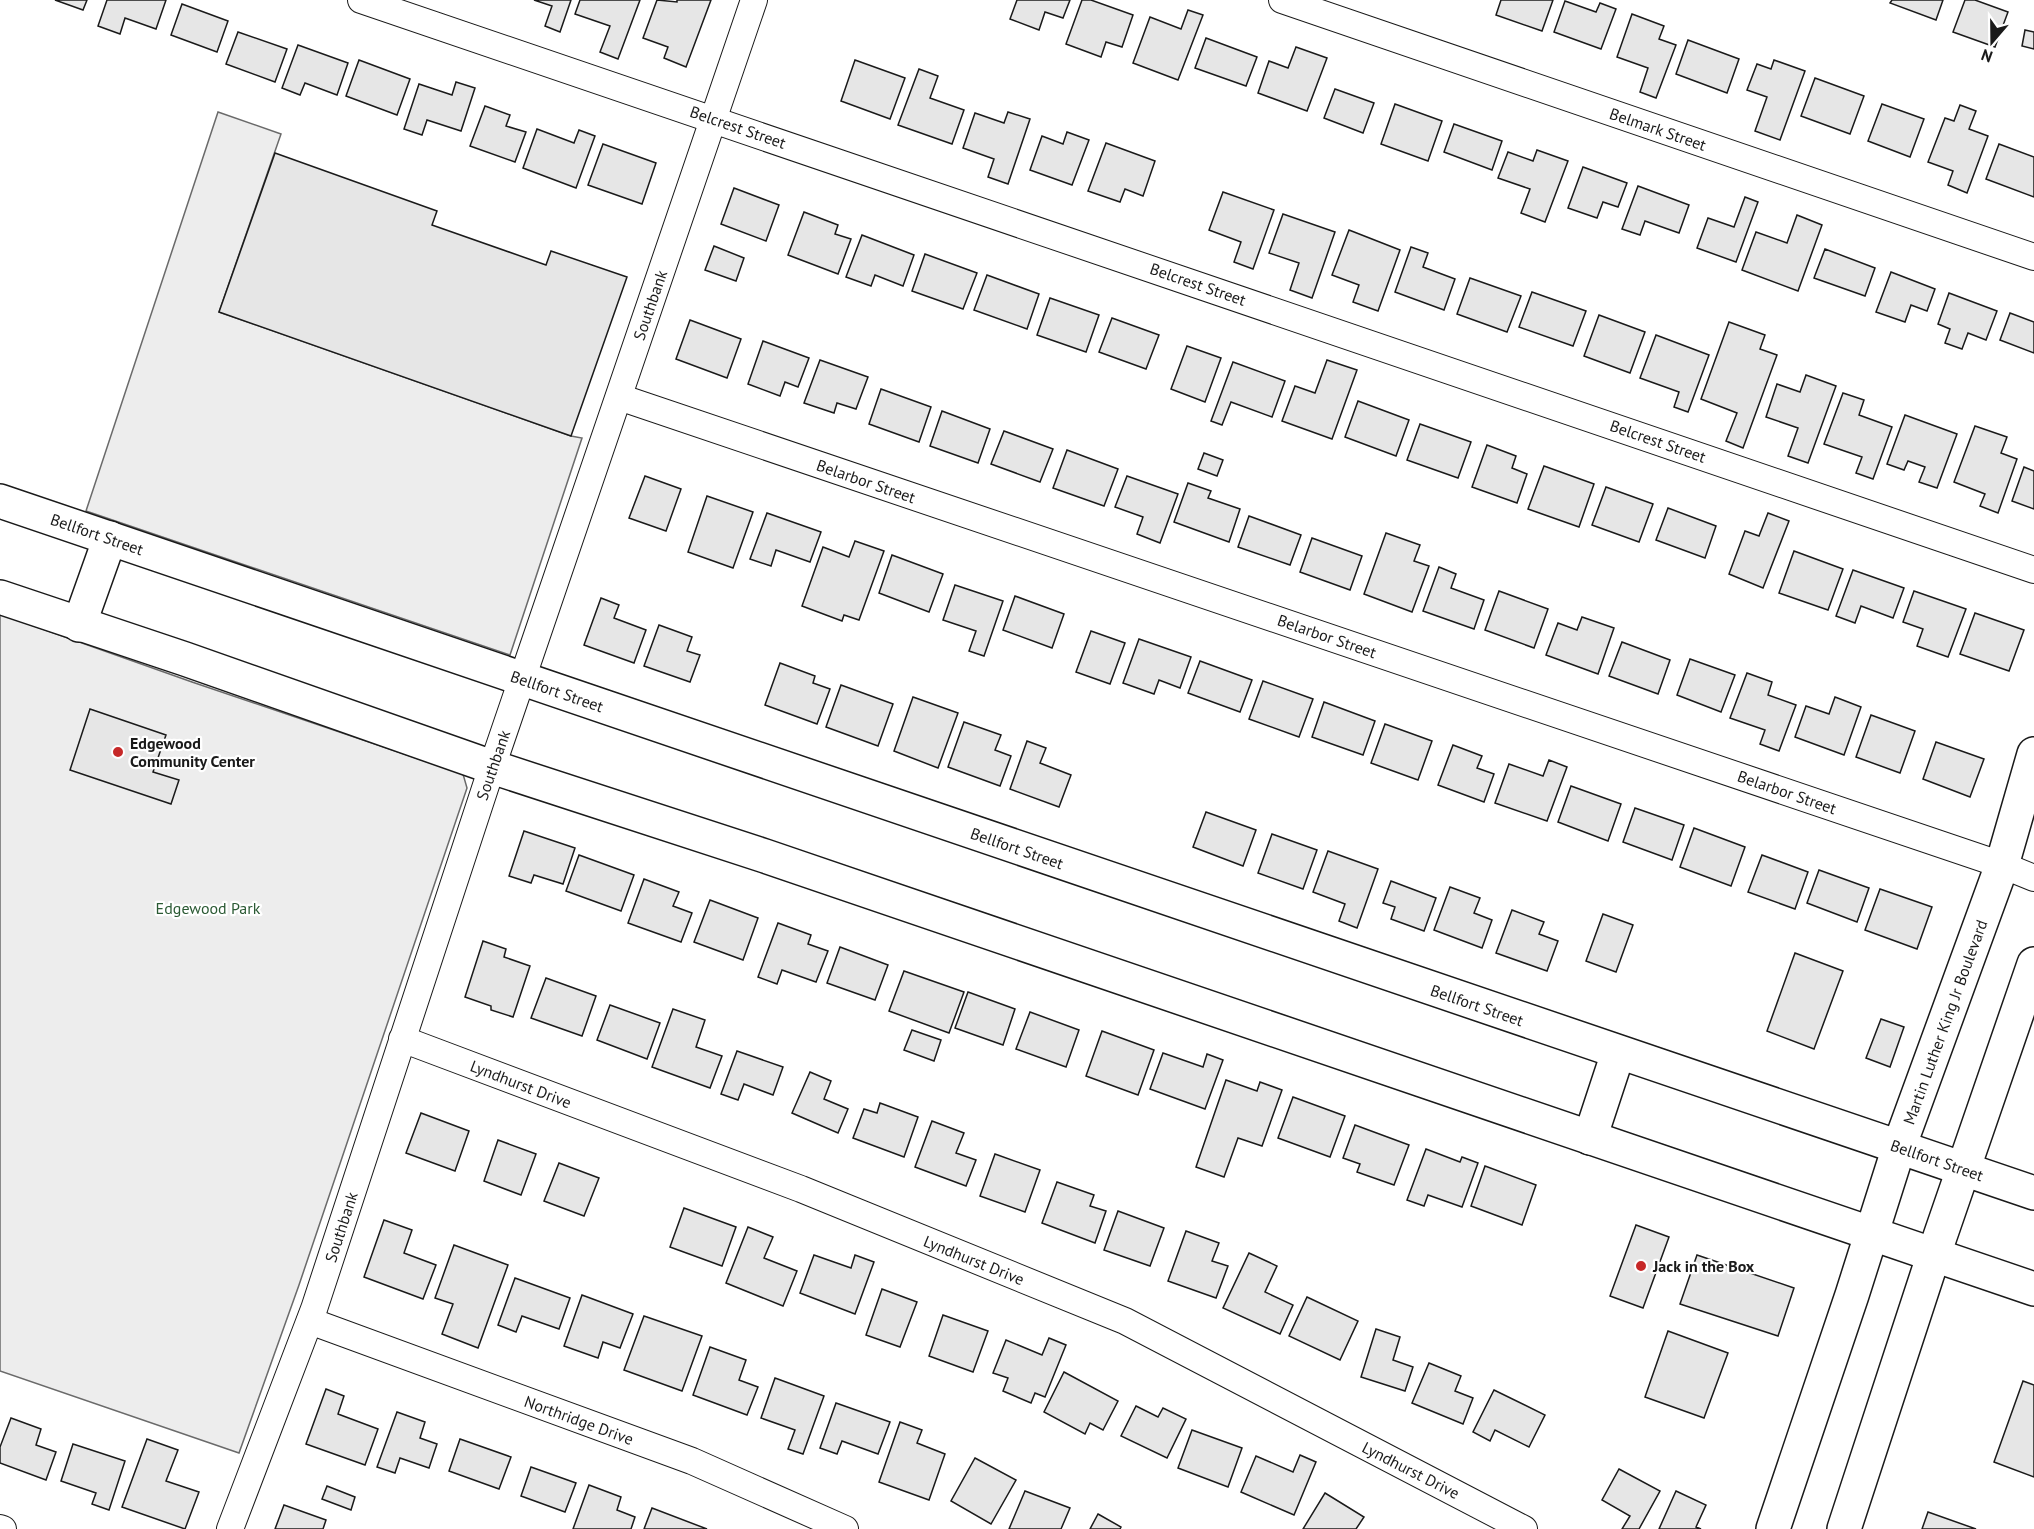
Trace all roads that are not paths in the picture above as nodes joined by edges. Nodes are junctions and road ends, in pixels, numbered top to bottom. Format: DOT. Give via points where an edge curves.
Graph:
graph roads {
  1 [pos="361,0"];
  2 [pos="754,0"];
  3 [pos="1282,0"];
  4 [pos="714,119"];
  5 [pos="2034,257"];
  6 [pos="619,397"];
  7 [pos="0,501"];
  8 [pos="110,538"];
  9 [pos="2034,570"];
  10 [pos="0,597"];
  11 [pos="79,624"];
  12 [pos="522,679"];
  13 [pos="2034,754"];
  14 [pos="492,767"];
  15 [pos="2002,865"];
  16 [pos="2034,878"];
  17 [pos="2034,964"];
  18 [pos="402,1039"];
  19 [pos="1618,1053"];
  20 [pos="1590,1138"];
  21 [pos="1899,1147"];
  22 [pos="1965,1169"];
  23 [pos="2034,1193"];
  24 [pos="1871,1233"];
  25 [pos="1934,1254"];
  26 [pos="2034,1289"];
  27 [pos="309,1321"];
  28 [pos="230,1529"];
  29 [pos="845,1529"];
  30 [pos="1524,1529"];
  31 [pos="1773,1529"];
  32 [pos="1844,1529"];
  1 -- 4 [label="street, Belcrest Street"];
  2 -- 4 [label="street, Southbank"];
  3 -- 5 [label="street, Belmark Street"];
  4 -- 6 [label="street, Southbank"];
  4 -- 9 [label="street, Belcrest Street"];
  6 -- 12 [label="street, Southbank"];
  6 -- 15 [label="street, Belarbor Street"];
  7 -- 8 [label="main road, Bellfort Street"];
  8 -- 11 [label="main road"];
  8 -- 12 [label="main road, Bellfort Street"];
  10 -- 11 [label="main road"];
  11 -- 14 [label="main road"];
  12 -- 14 [label="street, Southbank"];
  12 -- 19 [label="main road, Bellfort Street"];
  13 -- 15 [label="main road, Martin Luther King Jr Boulevard"];
  14 -- 18 [label="street, Southbank"];
  14 -- 20 [label="main road" via="765,856"];
  15 -- 16 [label="street, Belarbor Street"];
  15 -- 21 [label="main road, Martin Luther King Jr Boulevard"];
  17 -- 22 [label="main road"];
  18 -- 27 [label="street, Southbank"];
  18 -- 30 [label="street, Lyndhurst Drive" via="801,1189 1125,1321"];
  19 -- 20 [label="main road"];
  19 -- 21 [label="main road, Bellfort Street"];
  20 -- 24 [label="main road"];
  21 -- 22 [label="main road, Bellfort Street"];
  21 -- 24 [label="main road, Martin Luther King Jr Boulevard"];
  22 -- 23 [label="main road, Bellfort Street"];
  22 -- 25 [label="main road"];
  24 -- 25 [label="main road"];
  24 -- 31 [label="main road, Martin Luther King Jr Boulevard"];
  25 -- 26 [label="main road"];
  25 -- 32 [label="main road"];
  27 -- 28 [label="street, Southbank"];
  27 -- 29 [label="street, Northridge Drive" via="692,1461"];
}
